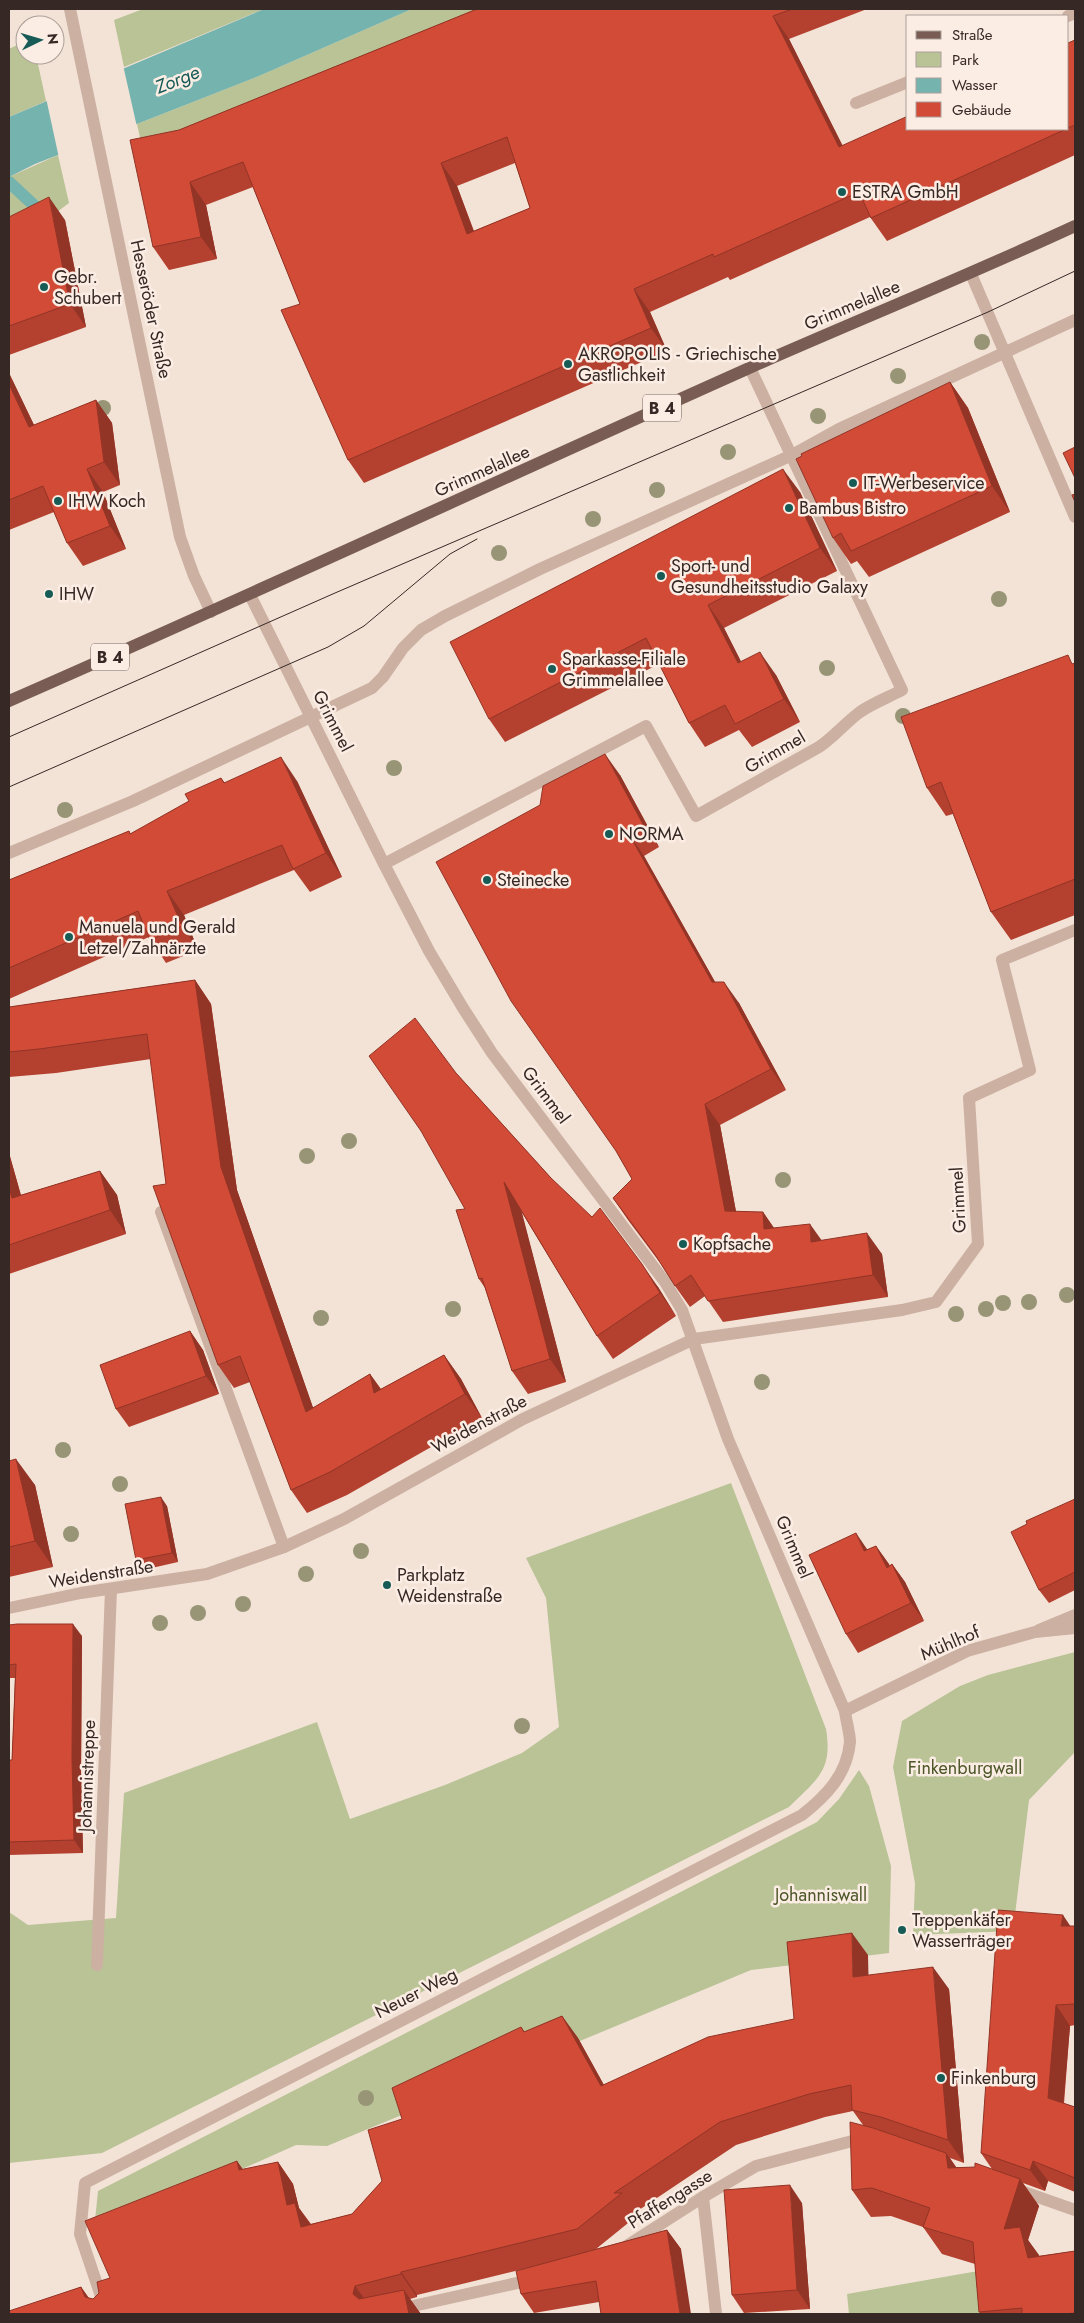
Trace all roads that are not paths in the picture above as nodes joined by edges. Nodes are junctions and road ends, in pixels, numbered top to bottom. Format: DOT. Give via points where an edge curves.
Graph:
graph roads {
  1 [pos="70,9"];
  2 [pos="906,83"];
  3 [pos="856,103"];
  4 [pos="1075,226"];
  5 [pos="971,274"];
  6 [pos="1075,320"];
  7 [pos="1005,353"];
  8 [pos="750,368"];
  9 [pos="792,455"];
  10 [pos="1075,517"];
  11 [pos="250,595"];
  12 [pos="211,612"];
  13 [pos="9,701"];
  14 [pos="311,717"];
  15 [pos="9,853"];
  16 [pos="384,864"];
  17 [pos="1075,930"];
  18 [pos="161,1212"];
  19 [pos="694,1339"];
  20 [pos="284,1547"];
  21 [pos="111,1589"];
  22 [pos="9,1608"];
  23 [pos="1075,1615"];
  24 [pos="1075,1628"];
  25 [pos="1035,1632"];
  26 [pos="845,1711"];
  27 [pos="850,1741"];
  28 [pos="97,1965"];
  29 [pos="877,2143"];
  30 [pos="1003,2185"];
  31 [pos="703,2198"];
  32 [pos="1075,2210"];
  33 [pos="616,2252"];
  34 [pos="546,2277"];
  35 [pos="107,2314"];
  36 [pos="377,2314"];
  37 [pos="716,2314"];
  1 -- 12 [label="street, Hesseröder Straße" via="180,537"];
  2 -- 3 [label="street"];
  4 -- 5 [label="main road, Grimmelallee / B 4"];
  5 -- 7 [label="street"];
  5 -- 8 [label="main road, Grimmelallee / B 4"];
  6 -- 7 [label="street"];
  7 -- 9 [label="street" via="839,429"];
  7 -- 10 [label="street"];
  8 -- 9 [label="street, Grimmel"];
  8 -- 11 [label="main road, Grimmelallee / B 4"];
  9 -- 14 [label="street" via="540,569 445,616 421,630 372,688"];
  9 -- 16 [label="street, Grimmel" via="902,690 862,711 843,725 833,738 696,816 646,726"];
  11 -- 12 [label="main road, Grimmelallee / B 4"];
  11 -- 14 [label="street, Grimmel"];
  12 -- 13 [label="main road, Grimmelallee / B 4"];
  14 -- 15 [label="street" via="132,802"];
  14 -- 16 [label="street, Grimmel"];
  16 -- 19 [label="street, Grimmel" via="429,950 492,1053 665,1282"];
  17 -- 19 [label="street, Grimmel" via="1002,960 1030,1070 969,1098 978,1244 936,1302 902,1310"];
  18 -- 20 [label="street"];
  19 -- 20 [label="street, Weidenstraße" via="523,1419 344,1519"];
  19 -- 26 [label="street, Grimmel" via="728,1439"];
  20 -- 21 [label="street, Weidenstraße" via="207,1574"];
  21 -- 22 [label="street, Weidenstraße"];
  21 -- 28 [label="street, Johannistreppe"];
  23 -- 25 [label="street"];
  24 -- 25 [label="street, Mühlhof"];
  25 -- 26 [label="street, Mühlhof" via="967,1651"];
  26 -- 27 [label="street, Grimmel"];
  27 -- 35 [label="street, Neuer Weg" via="838,1780 822,1800 802,1815 85,2183 80,2234"];
  29 -- 31 [label="street, Pfaffengasse" via="860,2139 756,2166"];
  30 -- 32 [label="street"];
  31 -- 33 [label="street, Pfaffengasse"];
  31 -- 37 [label="street"];
  34 -- 36 [label="street"];
}
